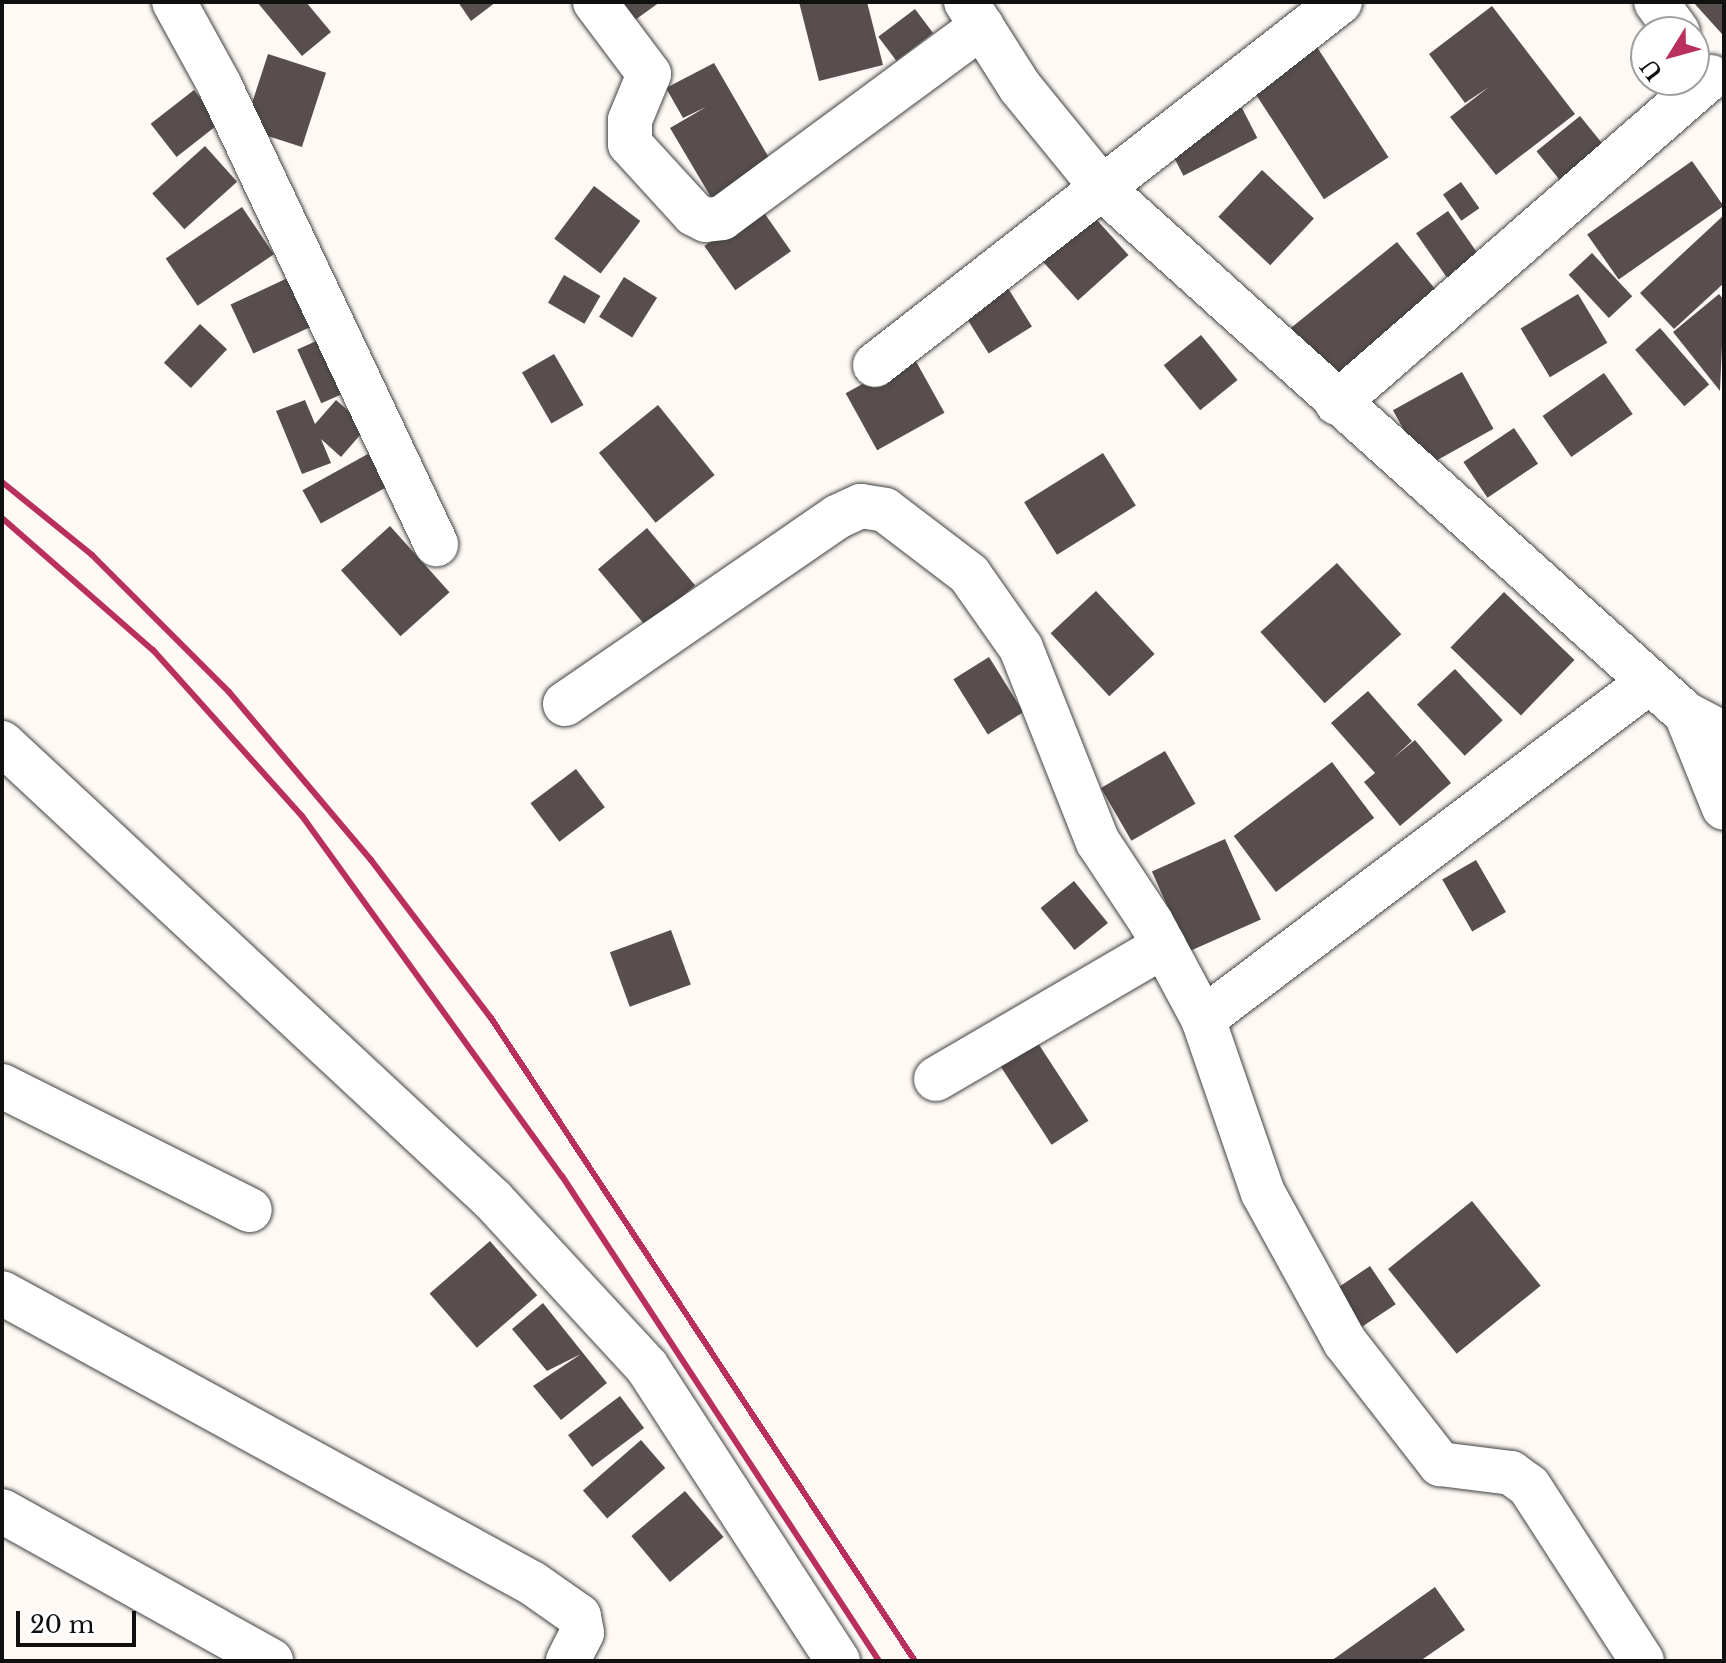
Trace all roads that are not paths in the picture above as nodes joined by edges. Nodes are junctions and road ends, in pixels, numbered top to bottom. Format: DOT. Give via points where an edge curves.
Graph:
graph roads {
  1 [pos="174,2"];
  2 [pos="595,2"];
  3 [pos="1340,2"];
  4 [pos="974,14"];
  5 [pos="1686,96"];
  6 [pos="1104,190"];
  7 [pos="875,365"];
  8 [pos="1337,403"];
  9 [pos="436,544"];
  10 [pos="1649,682"];
  11 [pos="565,704"];
  12 [pos="1686,714"];
  13 [pos="1724,734"];
  14 [pos="2,743"];
  15 [pos="1724,808"];
  16 [pos="1164,946"];
  17 [pos="1203,1019"];
  18 [pos="936,1079"];
  19 [pos="2,1086"];
  20 [pos="250,1210"];
  21 [pos="2,1293"];
  22 [pos="2,1511"];
  23 [pos="271,1661"];
  24 [pos="568,1661"];
  25 [pos="838,1661"];
  26 [pos="1642,1661"];
  1 -- 9 [label="street" via="219,84"];
  2 -- 4 [label="street" via="649,74 630,120 630,144 694,214 706,220 722,218"];
  3 -- 6 [label="street"];
  4 -- 6 [label="street" via="1020,87"];
  5 -- 8 [label="street"];
  6 -- 7 [label="street"];
  6 -- 8 [label="street"];
  8 -- 10 [label="street" via="1502,543"];
  10 -- 12 [label="street"];
  10 -- 17 [label="street"];
  11 -- 16 [label="street" via="837,517 861,506 885,510 969,574 1021,648 1098,842"];
  12 -- 13 [label="street"];
  12 -- 15 [label="street"];
  14 -- 25 [label="street" via="493,1200 647,1367"];
  16 -- 17 [label="street"];
  16 -- 18 [label="street"];
  17 -- 26 [label="street" via="1263,1193 1345,1342 1440,1464 1511,1473 1529,1486"];
  19 -- 20 [label="street"];
  21 -- 24 [label="street" via="532,1583 579,1616 582,1633"];
  22 -- 23 [label="street"];
}
